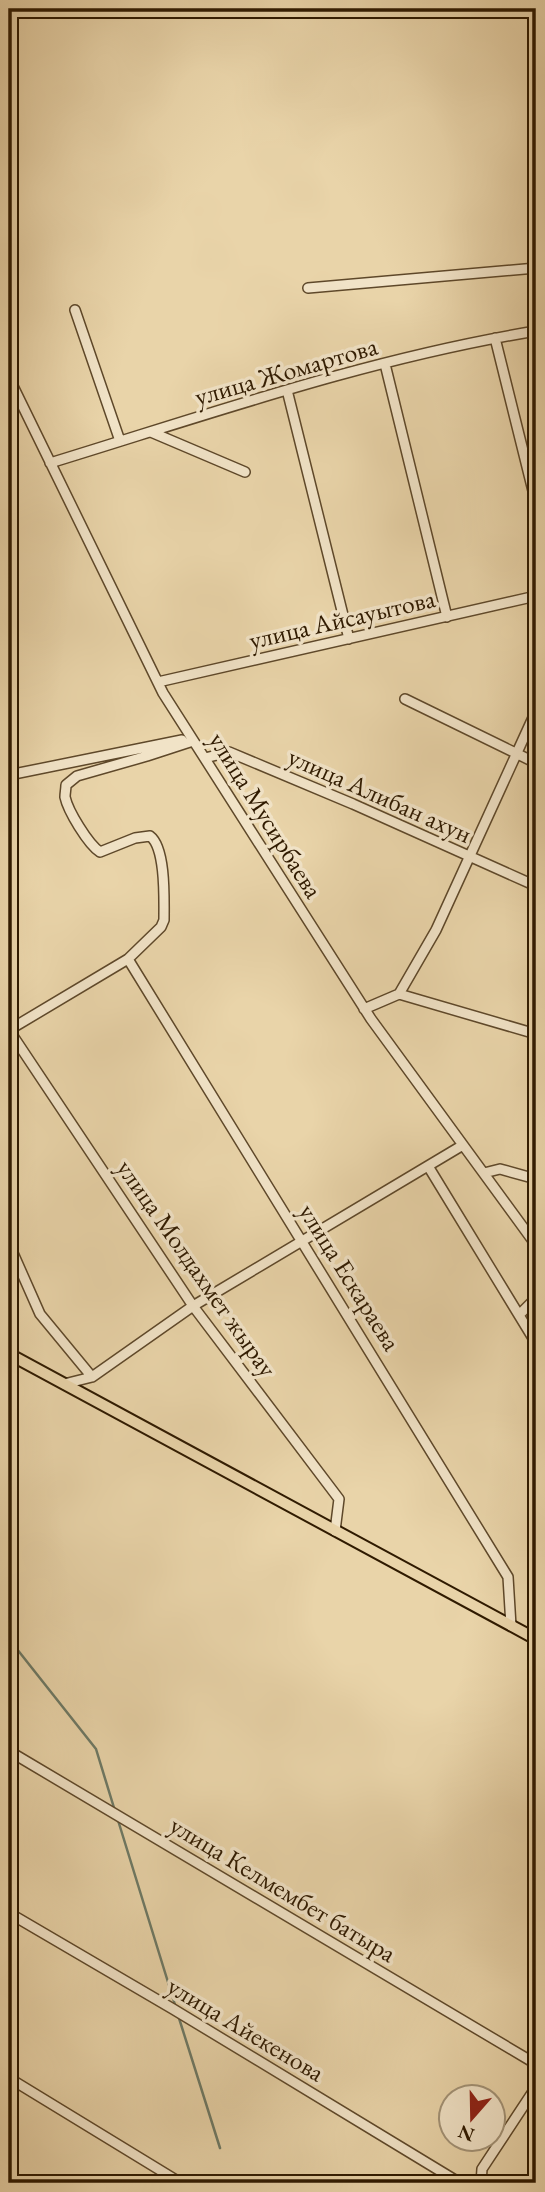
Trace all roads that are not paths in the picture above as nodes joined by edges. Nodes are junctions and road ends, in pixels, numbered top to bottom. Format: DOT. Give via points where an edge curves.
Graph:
graph roads {
  1 [pos="536,268"];
  2 [pos="308,288"];
  3 [pos="75,310"];
  4 [pos="536,331"];
  5 [pos="495,338"];
  6 [pos="385,364"];
  7 [pos="9,379"];
  8 [pos="287,390"];
  9 [pos="18,398"];
  10 [pos="9,402"];
  11 [pos="151,432"];
  12 [pos="120,442"];
  13 [pos="50,463"];
  14 [pos="245,472"];
  15 [pos="536,503"];
  16 [pos="536,596"];
  17 [pos="447,617"];
  18 [pos="349,639"];
  19 [pos="158,682"];
  20 [pos="405,699"];
  21 [pos="536,710"];
  22 [pos="192,739"];
  23 [pos="516,754"];
  24 [pos="205,758"];
  25 [pos="536,763"];
  26 [pos="9,775"];
  27 [pos="469,856"];
  28 [pos="536,887"];
  29 [pos="128,959"];
  30 [pos="399,994"];
  31 [pos="364,1009"];
  32 [pos="9,1030"];
  33 [pos="536,1034"];
  34 [pos="463,1145"];
  35 [pos="428,1166"];
  36 [pos="484,1173"];
  37 [pos="536,1179"];
  38 [pos="303,1241"];
  39 [pos="9,1244"];
  40 [pos="536,1245"];
  41 [pos="536,1298"];
  42 [pos="192,1306"];
  43 [pos="519,1315"];
  44 [pos="536,1343"];
  45 [pos="9,1354"];
  46 [pos="92,1377"];
  47 [pos="64,1384"];
  48 [pos="335,1531"];
  49 [pos="511,1626"];
  50 [pos="536,1639"];
  51 [pos="9,1752"];
  52 [pos="9,1913"];
  53 [pos="536,2064"];
  54 [pos="9,2078"];
  55 [pos="536,2087"];
  56 [pos="181,2183"];
  57 [pos="460,2183"];
  58 [pos="481,2183"];
  1 -- 2 [label="street"];
  3 -- 12 [label="street"];
  4 -- 5 [label="street, улица Жомартова"];
  5 -- 6 [label="street, улица Жомартова"];
  5 -- 15 [label="street"];
  6 -- 8 [label="street, улица Жомартова"];
  6 -- 17 [label="street"];
  7 -- 9 [label="street, улица Мусирбаева"];
  8 -- 11 [label="street, улица Жомартова"];
  8 -- 18 [label="street"];
  9 -- 10 [label="street"];
  9 -- 13 [label="street, улица Мусирбаева"];
  11 -- 12 [label="street, улица Жомартова"];
  11 -- 14 [label="street"];
  12 -- 13 [label="street, улица Жомартова"];
  13 -- 19 [label="street, улица Мусирбаева"];
  16 -- 17 [label="street, улица Айсауытова"];
  17 -- 18 [label="street, улица Айсауытова"];
  18 -- 19 [label="street, улица Айсауытова"];
  19 -- 22 [label="street, улица Мусирбаева"];
  20 -- 23 [label="street"];
  21 -- 23 [label="street"];
  22 -- 24 [label="street, улица Мусирбаева"];
  22 -- 26 [label="street"];
  22 -- 29 [label="street" via="78,776 66,785 69,807 91,847 100,852 150,836 159,850 164,920"];
  23 -- 25 [label="street"];
  23 -- 27 [label="street"];
  24 -- 27 [label="street, улица Алибан ахун" via="229,752"];
  24 -- 31 [label="street, улица Мусирбаева"];
  27 -- 28 [label="street, улица Алибан ахун"];
  27 -- 30 [label="street" via="436,930"];
  29 -- 32 [label="street"];
  29 -- 38 [label="street, улица Ескараева"];
  30 -- 31 [label="street"];
  30 -- 33 [label="street"];
  31 -- 34 [label="street, улица Мусирбаева"];
  32 -- 42 [label="street, улица Молдахмет жырау"];
  34 -- 35 [label="street"];
  34 -- 36 [label="street, улица Мусирбаева"];
  35 -- 38 [label="street"];
  35 -- 43 [label="street"];
  36 -- 37 [label="street" via="500,1169"];
  36 -- 40 [label="street, улица Мусирбаева"];
  38 -- 42 [label="street"];
  38 -- 49 [label="street, улица Ескараева" via="508,1577"];
  39 -- 46 [label="street" via="40,1314"];
  41 -- 43 [label="street"];
  42 -- 46 [label="street"];
  42 -- 48 [label="street, улица Молдахмет жырау" via="339,1499"];
  43 -- 44 [label="street"];
  45 -- 47 [label="main road"];
  46 -- 47 [label="street"];
  47 -- 48 [label="main road"];
  48 -- 49 [label="main road"];
  49 -- 50 [label="main road"];
  51 -- 53 [label="street, улица Келмембет батыра"];
  52 -- 57 [label="street, улица Айекенова"];
  54 -- 56 [label="street"];
  55 -- 58 [label="street" via="482,2169"];
}
